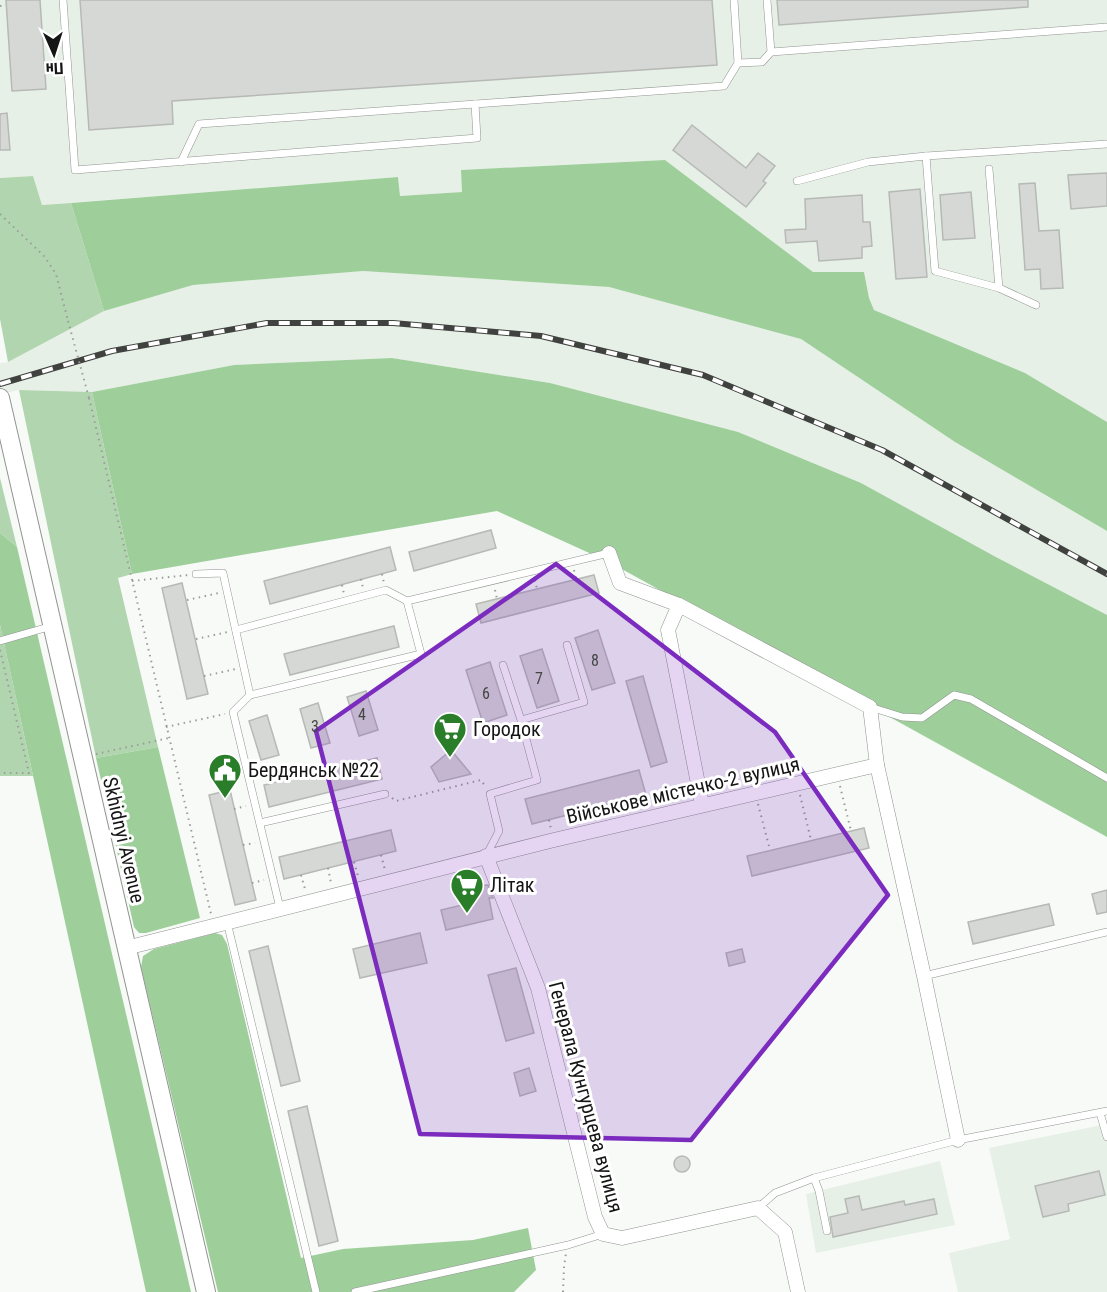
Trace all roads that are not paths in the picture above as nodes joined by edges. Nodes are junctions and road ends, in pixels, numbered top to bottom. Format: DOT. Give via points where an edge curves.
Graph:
graph roads {
  1 [pos="63,0"];
  2 [pos="734,0"];
  3 [pos="767,0"];
  4 [pos="1107,27"];
  5 [pos="771,52"];
  6 [pos="738,63"];
  7 [pos="476,104"];
  8 [pos="1107,144"];
  9 [pos="926,156"];
  10 [pos="181,162"];
  11 [pos="989,169"];
  12 [pos="797,181"];
  13 [pos="999,288"];
  14 [pos="1036,305"];
  15 [pos="0,398"];
  16 [pos="609,553"];
  17 [pos="196,574"];
  18 [pos="407,601"];
  19 [pos="679,605"];
  20 [pos="52,626"];
  21 [pos="236,630"];
  22 [pos="0,641"];
  23 [pos="567,645"];
  24 [pos="503,665"];
  25 [pos="250,695"];
  26 [pos="870,707"];
  27 [pos="521,720"];
  28 [pos="877,765"];
  29 [pos="1107,778"];
  30 [pos="385,794"];
  31 [pos="702,804"];
  32 [pos="260,823"];
  33 [pos="486,856"];
  34 [pos="280,908"];
  35 [pos="220,923"];
  36 [pos="1107,932"];
  37 [pos="126,948"];
  38 [pos="924,976"];
  39 [pos="1104,1112"];
  40 [pos="1107,1137"];
  41 [pos="958,1140"];
  42 [pos="814,1178"];
  43 [pos="758,1208"];
  44 [pos="827,1231"];
  45 [pos="603,1234"];
  46 [pos="206,1292"];
  47 [pos="316,1292"];
  48 [pos="355,1292"];
  49 [pos="798,1292"];
  1 -- 10 [label="lane" via="75,170"];
  2 -- 6 [label="lane"];
  3 -- 5 [label="lane"];
  4 -- 5 [label="lane"];
  5 -- 6 [label="lane" via="762,62"];
  6 -- 7 [label="lane" via="724,86"];
  7 -- 10 [label="lane" via="199,124"];
  7 -- 10 [label="lane" via="477,138"];
  8 -- 9 [label="lane"];
  9 -- 12 [label="lane" via="868,162"];
  9 -- 13 [label="lane" via="935,271"];
  11 -- 13 [label="lane"];
  13 -- 14 [label="lane"];
  15 -- 20 [label="main road, Skhidnyi Avenue"];
  16 -- 18 [label="lane"];
  16 -- 19 [label="street" via="620,584"];
  17 -- 21 [label="lane" via="223,573"];
  18 -- 21 [label="lane" via="386,590"];
  18 -- 25 [label="lane" via="421,654"];
  19 -- 26 [label="street"];
  19 -- 31 [label="street" via="668,630"];
  20 -- 22 [label="lane"];
  20 -- 37 [label="main road, Skhidnyi Avenue"];
  21 -- 25 [label="lane"];
  23 -- 27 [label="lane" via="584,702"];
  24 -- 27 [label="lane"];
  25 -- 32 [label="lane" via="232,712"];
  26 -- 28 [label="street"];
  26 -- 29 [label="lane" via="902,717 922,718 954,695 971,699"];
  27 -- 33 [label="lane" via="537,780 490,794 499,831"];
  28 -- 31 [label="street, Військове містечко-2 вулиця"];
  28 -- 38 [label="street"];
  30 -- 32 [label="lane"];
  31 -- 33 [label="street, Військове містечко-2 вулиця"];
  32 -- 34 [label="lane"];
  33 -- 34 [label="street, Військове містечко-2 вулиця"];
  33 -- 45 [label="street, Генерала Кунгурцева вулиця" via="538,988 595,1217"];
  34 -- 35 [label="street, Військове містечко-2 вулиця"];
  35 -- 37 [label="street, Військове містечко-2 вулиця"];
  35 -- 47 [label="lane"];
  36 -- 38 [label="lane"];
  37 -- 46 [label="main road, Skhidnyi Avenue"];
  38 -- 41 [label="street"];
  39 -- 40 [label="lane"];
  39 -- 41 [label="lane"];
  41 -- 42 [label="lane"];
  42 -- 43 [label="lane" via="775,1193"];
  42 -- 44 [label="lane"];
  43 -- 45 [label="street, Генерала Кунгурцева вулиця" via="622,1238"];
  43 -- 49 [label="street" via="786,1232"];
  45 -- 48 [label="lane"];
}
